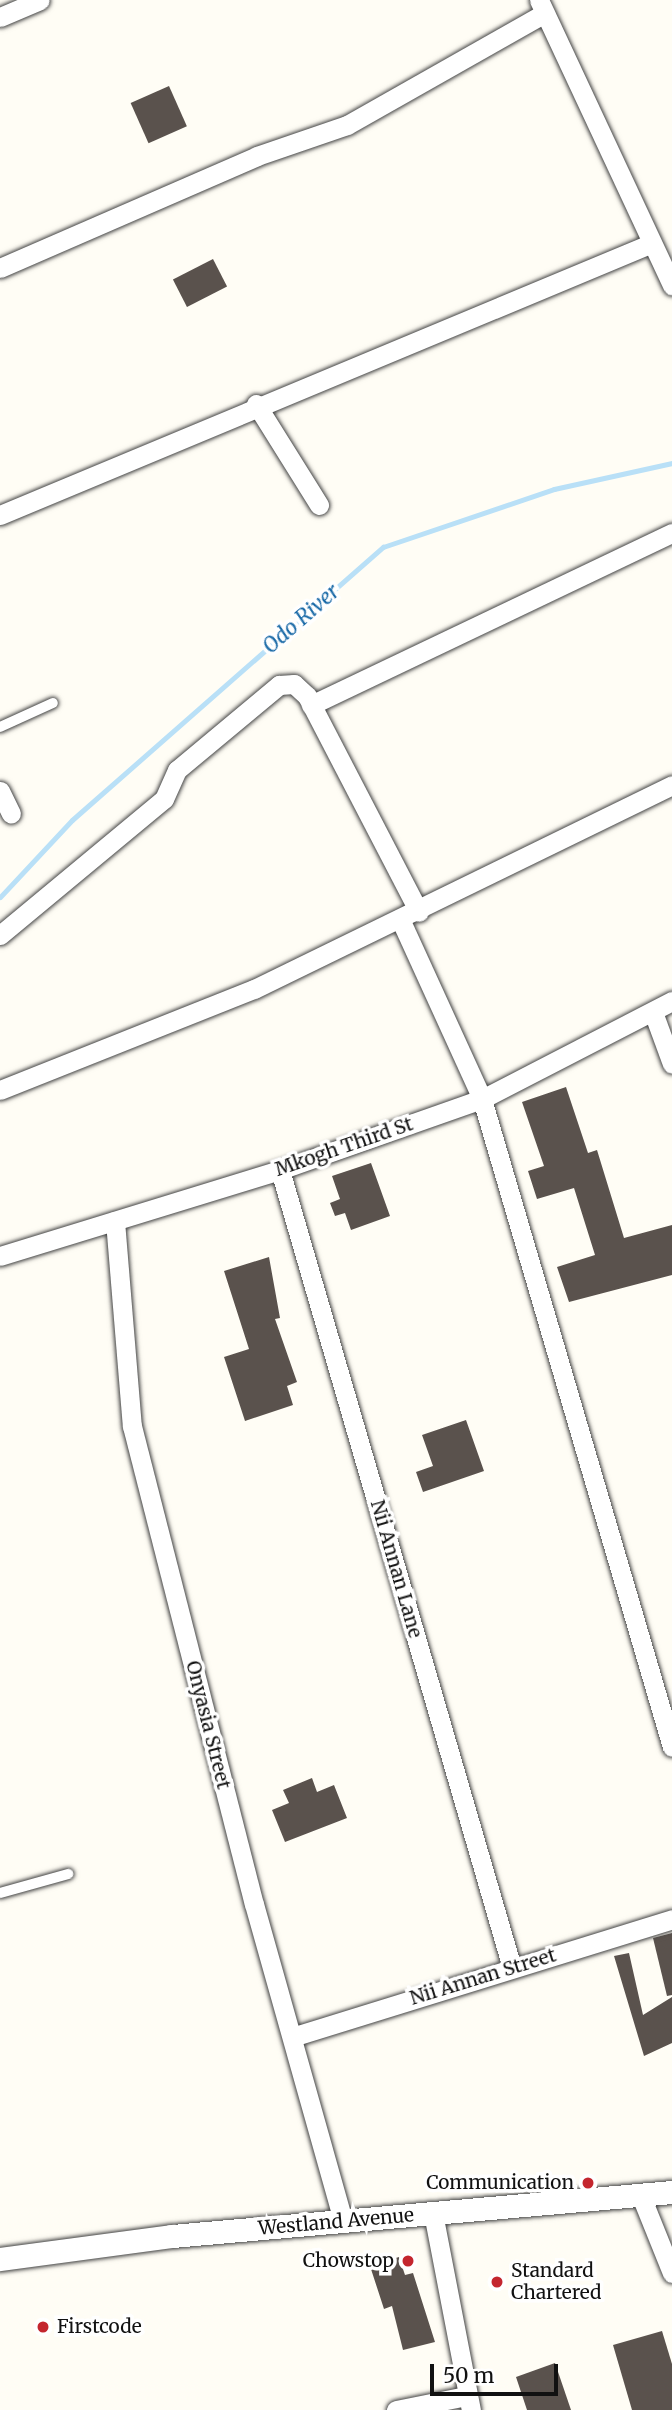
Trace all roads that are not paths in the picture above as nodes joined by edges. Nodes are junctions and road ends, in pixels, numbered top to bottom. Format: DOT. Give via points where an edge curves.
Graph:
graph roads {
  1 [pos="40,0"];
  2 [pos="542,7"];
  3 [pos="0,17"];
  4 [pos="652,243"];
  5 [pos="0,268"];
  6 [pos="672,285"];
  7 [pos="256,404"];
  8 [pos="319,505"];
  9 [pos="0,515"];
  10 [pos="672,533"];
  11 [pos="53,703"];
  12 [pos="311,705"];
  13 [pos="0,727"];
  14 [pos="672,785"];
  15 [pos="0,791"];
  16 [pos="10,814"];
  17 [pos="419,912"];
  18 [pos="401,921"];
  19 [pos="0,935"];
  20 [pos="672,1001"];
  21 [pos="653,1012"];
  22 [pos="672,1065"];
  23 [pos="0,1090"];
  24 [pos="482,1098"];
  25 [pos="280,1170"];
  26 [pos="115,1221"];
  27 [pos="0,1256"];
  28 [pos="672,1747"];
  29 [pos="68,1874"];
  30 [pos="0,1893"];
  31 [pos="672,1919"];
  32 [pos="512,1968"];
  33 [pos="295,2036"];
  34 [pos="672,2193"];
  35 [pos="641,2196"];
  36 [pos="433,2213"];
  37 [pos="343,2221"];
  38 [pos="0,2259"];
  39 [pos="672,2273"];
  40 [pos="469,2403"];
  41 [pos="396,2410"];
  1 -- 3 [label="street"];
  2 -- 4 [label="street"];
  2 -- 5 [label="street" via="347,125 257,156"];
  4 -- 6 [label="street"];
  4 -- 7 [label="street"];
  7 -- 8 [label="street"];
  7 -- 9 [label="street"];
  10 -- 12 [label="street"];
  11 -- 13 [label="lane"];
  12 -- 17 [label="street"];
  12 -- 19 [label="street" via="294,684 267,690 177,770 164,799"];
  14 -- 17 [label="street"];
  15 -- 16 [label="street"];
  17 -- 18 [label="street"];
  18 -- 23 [label="street" via="254,989"];
  18 -- 24 [label="street"];
  20 -- 21 [label="street, Mkogh Third St"];
  21 -- 22 [label="street"];
  21 -- 24 [label="street, Mkogh Third St"];
  24 -- 25 [label="street, Mkogh Third St"];
  24 -- 28 [label="street"];
  25 -- 26 [label="street, Mkogh Third St"];
  25 -- 32 [label="street, Nii Annan Lane"];
  26 -- 27 [label="street, Mkogh Third St"];
  26 -- 33 [label="street, Onyasia Street" via="132,1426 254,1904"];
  29 -- 30 [label="lane"];
  31 -- 32 [label="street, Nii Annan Street"];
  32 -- 33 [label="street, Nii Annan Street"];
  33 -- 37 [label="street, Onyasia Street"];
  34 -- 35 [label="street, Westland Avenue"];
  35 -- 36 [label="street, Westland Avenue"];
  35 -- 39 [label="street"];
  36 -- 37 [label="street, Westland Avenue"];
  36 -- 40 [label="street"];
  37 -- 38 [label="street, Westland Avenue"];
  40 -- 41 [label="street"];
}
